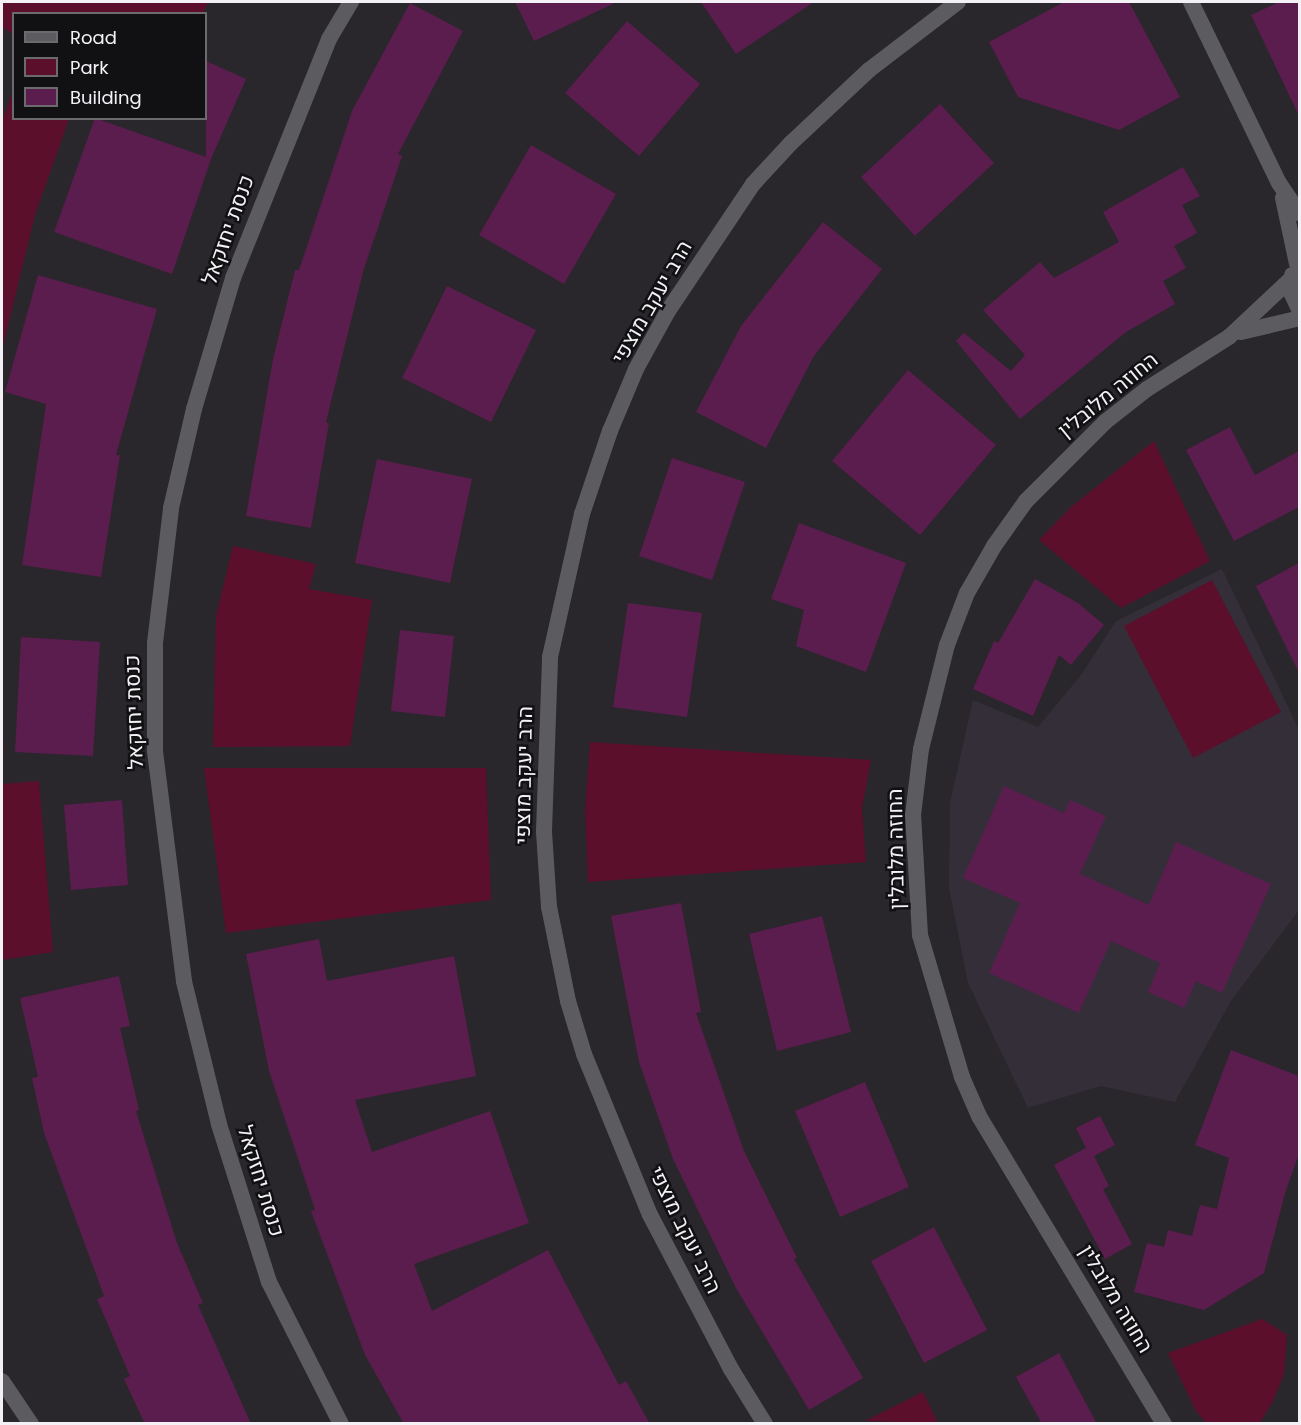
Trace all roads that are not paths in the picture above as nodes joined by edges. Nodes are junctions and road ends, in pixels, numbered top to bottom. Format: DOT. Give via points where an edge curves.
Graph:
graph roads {
  1 [pos="351,2"];
  2 [pos="958,2"];
  3 [pos="1191,2"];
  4 [pos="1279,183"];
  5 [pos="1299,214"];
  6 [pos="1296,268"];
  7 [pos="1299,311"];
  8 [pos="1299,318"];
  9 [pos="1229,337"];
  10 [pos="2,1381"];
  11 [pos="31,1424"];
  12 [pos="340,1424"];
  13 [pos="765,1424"];
  14 [pos="1164,1424"];
  1 -- 12 [label="street, כנסת יחזקאל" via="320,61 233,278 194,409 171,508 154,643 155,750 184,981 219,1124 269,1282"];
  2 -- 13 [label="street, הרב יעקב מוצפי" via="869,70 791,143 753,184 668,310 636,369 610,431 582,514 550,657 544,831 549,907 568,1002 584,1054 650,1215 731,1369"];
  3 -- 4 [label="street"];
  4 -- 5 [label="street"];
  4 -- 6 [label="street"];
  6 -- 7 [label="street" via="1291,292"];
  6 -- 9 [label="street, החוזה מלובלין"];
  8 -- 9 [label="street, החוזה מלובלין"];
  9 -- 14 [label="street, החוזה מלובלין" via="1147,389 1105,422 1026,501 994,546 967,592 947,645 921,749 913,815 920,935 962,1077 980,1116"];
  10 -- 11 [label="street"];
}
